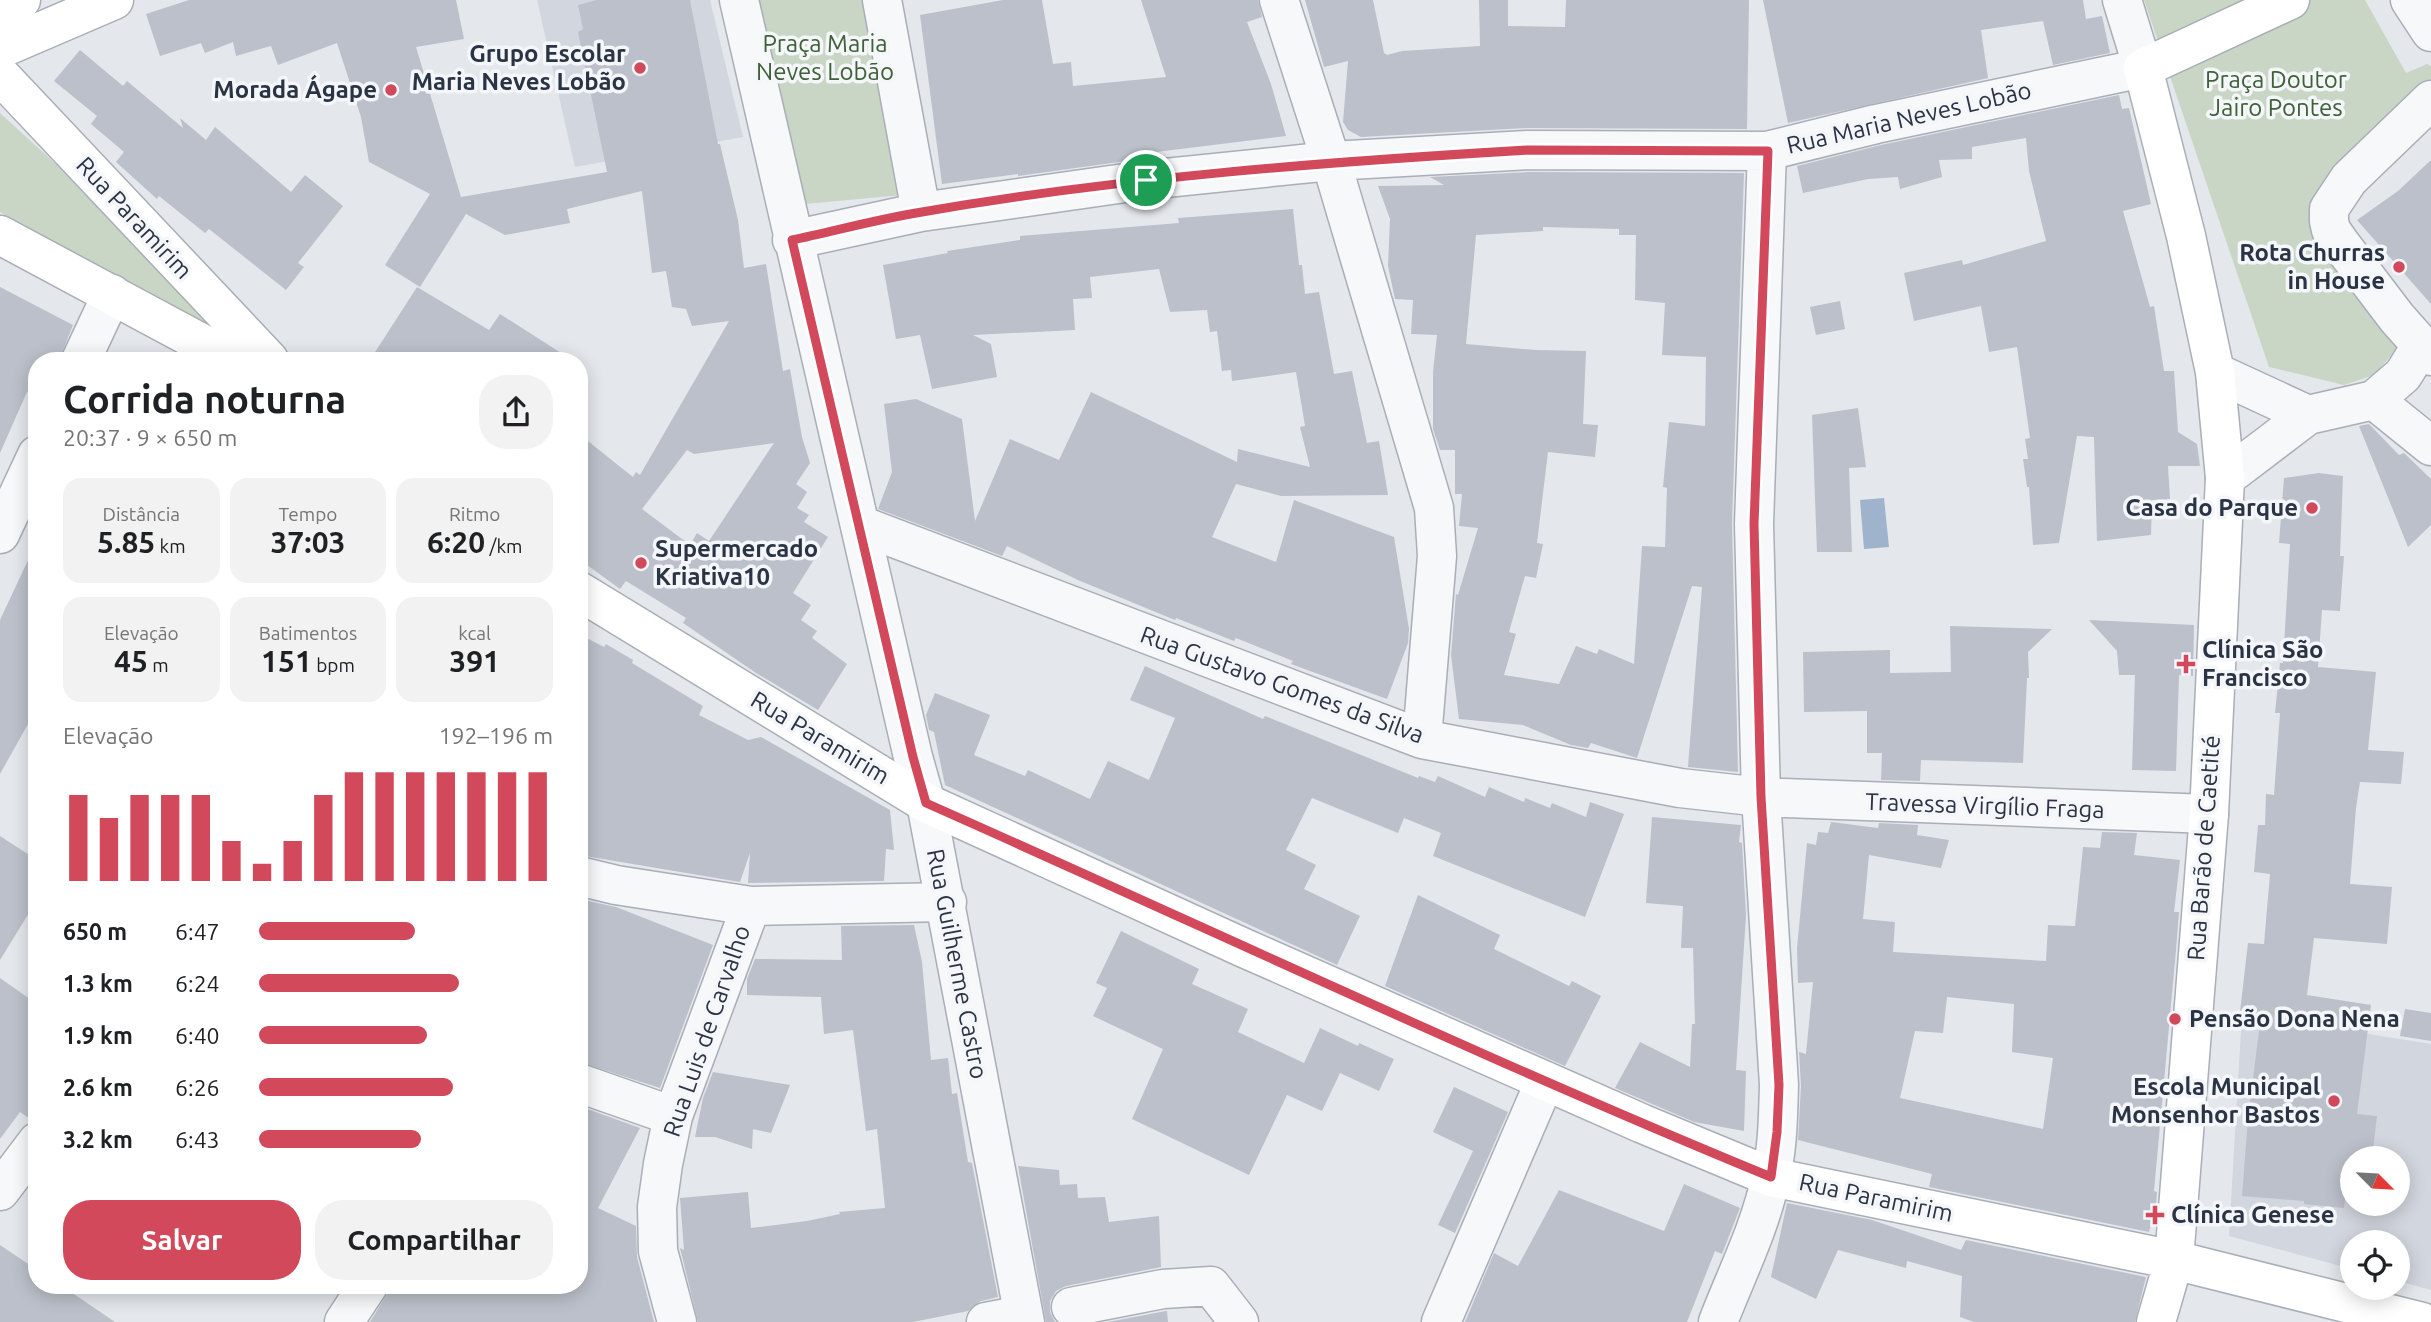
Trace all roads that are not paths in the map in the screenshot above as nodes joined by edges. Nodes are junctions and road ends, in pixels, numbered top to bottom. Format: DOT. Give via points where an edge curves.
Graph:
graph roads {
  1 [pos="21,0"];
  2 [pos="114,0"];
  3 [pos="739,0"];
  4 [pos="882,0"];
  5 [pos="1279,0"];
  6 [pos="2122,0"];
  7 [pos="2290,0"];
  8 [pos="2410,0"];
  9 [pos="0,9"];
  10 [pos="2431,32"];
  11 [pos="0,49"];
  12 [pos="2143,68"];
  13 [pos="0,75"];
  14 [pos="2431,100"];
  15 [pos="1768,151"];
  16 [pos="1331,161"];
  17 [pos="921,212"];
  18 [pos="0,235"];
  19 [pos="792,240"];
  20 [pos="112,294"];
  21 [pos="2426,351"];
  22 [pos="85,352"];
  23 [pos="218,352"];
  24 [pos="261,352"];
  25 [pos="2215,372"];
  26 [pos="2374,400"];
  27 [pos="2308,415"];
  28 [pos="2426,435"];
  29 [pos="28,474"];
  30 [pos="2225,478"];
  31 [pos="860,525"];
  32 [pos="0,534"];
  33 [pos="588,596"];
  34 [pos="1422,739"];
  35 [pos="1761,797"];
  36 [pos="926,803"];
  37 [pos="2209,814"];
  38 [pos="588,878"];
  39 [pos="947,902"];
  40 [pos="751,906"];
  41 [pos="1545,1081"];
  42 [pos="588,1086"];
  43 [pos="673,1116"];
  44 [pos="28,1154"];
  45 [pos="1771,1177"];
  46 [pos="0,1191"];
  47 [pos="2174,1260"];
  48 [pos="362,1294"];
  49 [pos="1071,1307"];
  50 [pos="1024,1319"];
  51 [pos="344,1322"];
  52 [pos="677,1322"];
  53 [pos="986,1322"];
  54 [pos="1239,1322"];
  55 [pos="1441,1322"];
  56 [pos="1718,1322"];
  57 [pos="2157,1322"];
  58 [pos="2421,1322"];
  1 -- 9 [label="main road"];
  2 -- 11 [label="main road"];
  3 -- 19 [label="street"];
  4 -- 17 [label="street"];
  5 -- 16 [label="street"];
  6 -- 12 [label="street"];
  7 -- 12 [label="main road"];
  8 -- 10 [label="street"];
  12 -- 15 [label="street, Rua Maria Neves Lobão"];
  12 -- 25 [label="main road"];
  13 -- 24 [label="main road, Rua Paramirim"];
  14 -- 21 [label="street" via="2349,179 2329,209 2331,230"];
  15 -- 16 [label="street, Rua Maria Neves Lobão" via="1528,150"];
  15 -- 35 [label="street" via="1754,524"];
  16 -- 17 [label="street, Rua Maria Neves Lobão" via="1146,180"];
  16 -- 34 [label="street" via="1434,508 1437,556"];
  17 -- 19 [label="street"];
  18 -- 20 [label="main road"];
  19 -- 31 [label="street, Rua Guilherme Castro"];
  20 -- 22 [label="street"];
  20 -- 23 [label="main road"];
  21 -- 26 [label="street"];
  25 -- 27 [label="street"];
  25 -- 30 [label="main road, Rua Barão de Caetité"];
  26 -- 27 [label="street"];
  26 -- 28 [label="street"];
  27 -- 30 [label="street"];
  29 -- 32 [label="street"];
  30 -- 37 [label="main road, Rua Barão de Caetité"];
  31 -- 34 [label="street, Rua Gustavo Gomes da Silva"];
  31 -- 36 [label="street, Rua Guilherme Castro"];
  33 -- 36 [label="main road, Rua Paramirim"];
  34 -- 35 [label="street, Rua Gustavo Gomes da Silva" via="1680,788"];
  35 -- 37 [label="street, Travessa Virgílio Fraga"];
  35 -- 45 [label="street" via="1779,1085"];
  36 -- 39 [label="street, Rua Guilherme Castro"];
  36 -- 41 [label="main road, Rua Paramirim"];
  37 -- 47 [label="main road, Rua Barão de Caetité"];
  38 -- 40 [label="street"];
  39 -- 40 [label="street"];
  39 -- 50 [label="street, Rua Guilherme Castro"];
  40 -- 43 [label="street, Rua Luis de Carvalho"];
  41 -- 45 [label="main road, Rua Paramirim"];
  41 -- 55 [label="street"];
  42 -- 43 [label="street"];
  43 -- 52 [label="street, Rua Luis de Carvalho" via="657,1207 658,1251"];
  44 -- 46 [label="street"];
  45 -- 47 [label="main road, Rua Paramirim"];
  45 -- 56 [label="street"];
  47 -- 57 [label="main road, Rua Barão de Caetité"];
  47 -- 58 [label="main road, Rua Paramirim"];
  48 -- 51 [label="street"];
  49 -- 54 [label="street" via="1163,1289 1211,1286"];
  50 -- 53 [label="street"];
}
